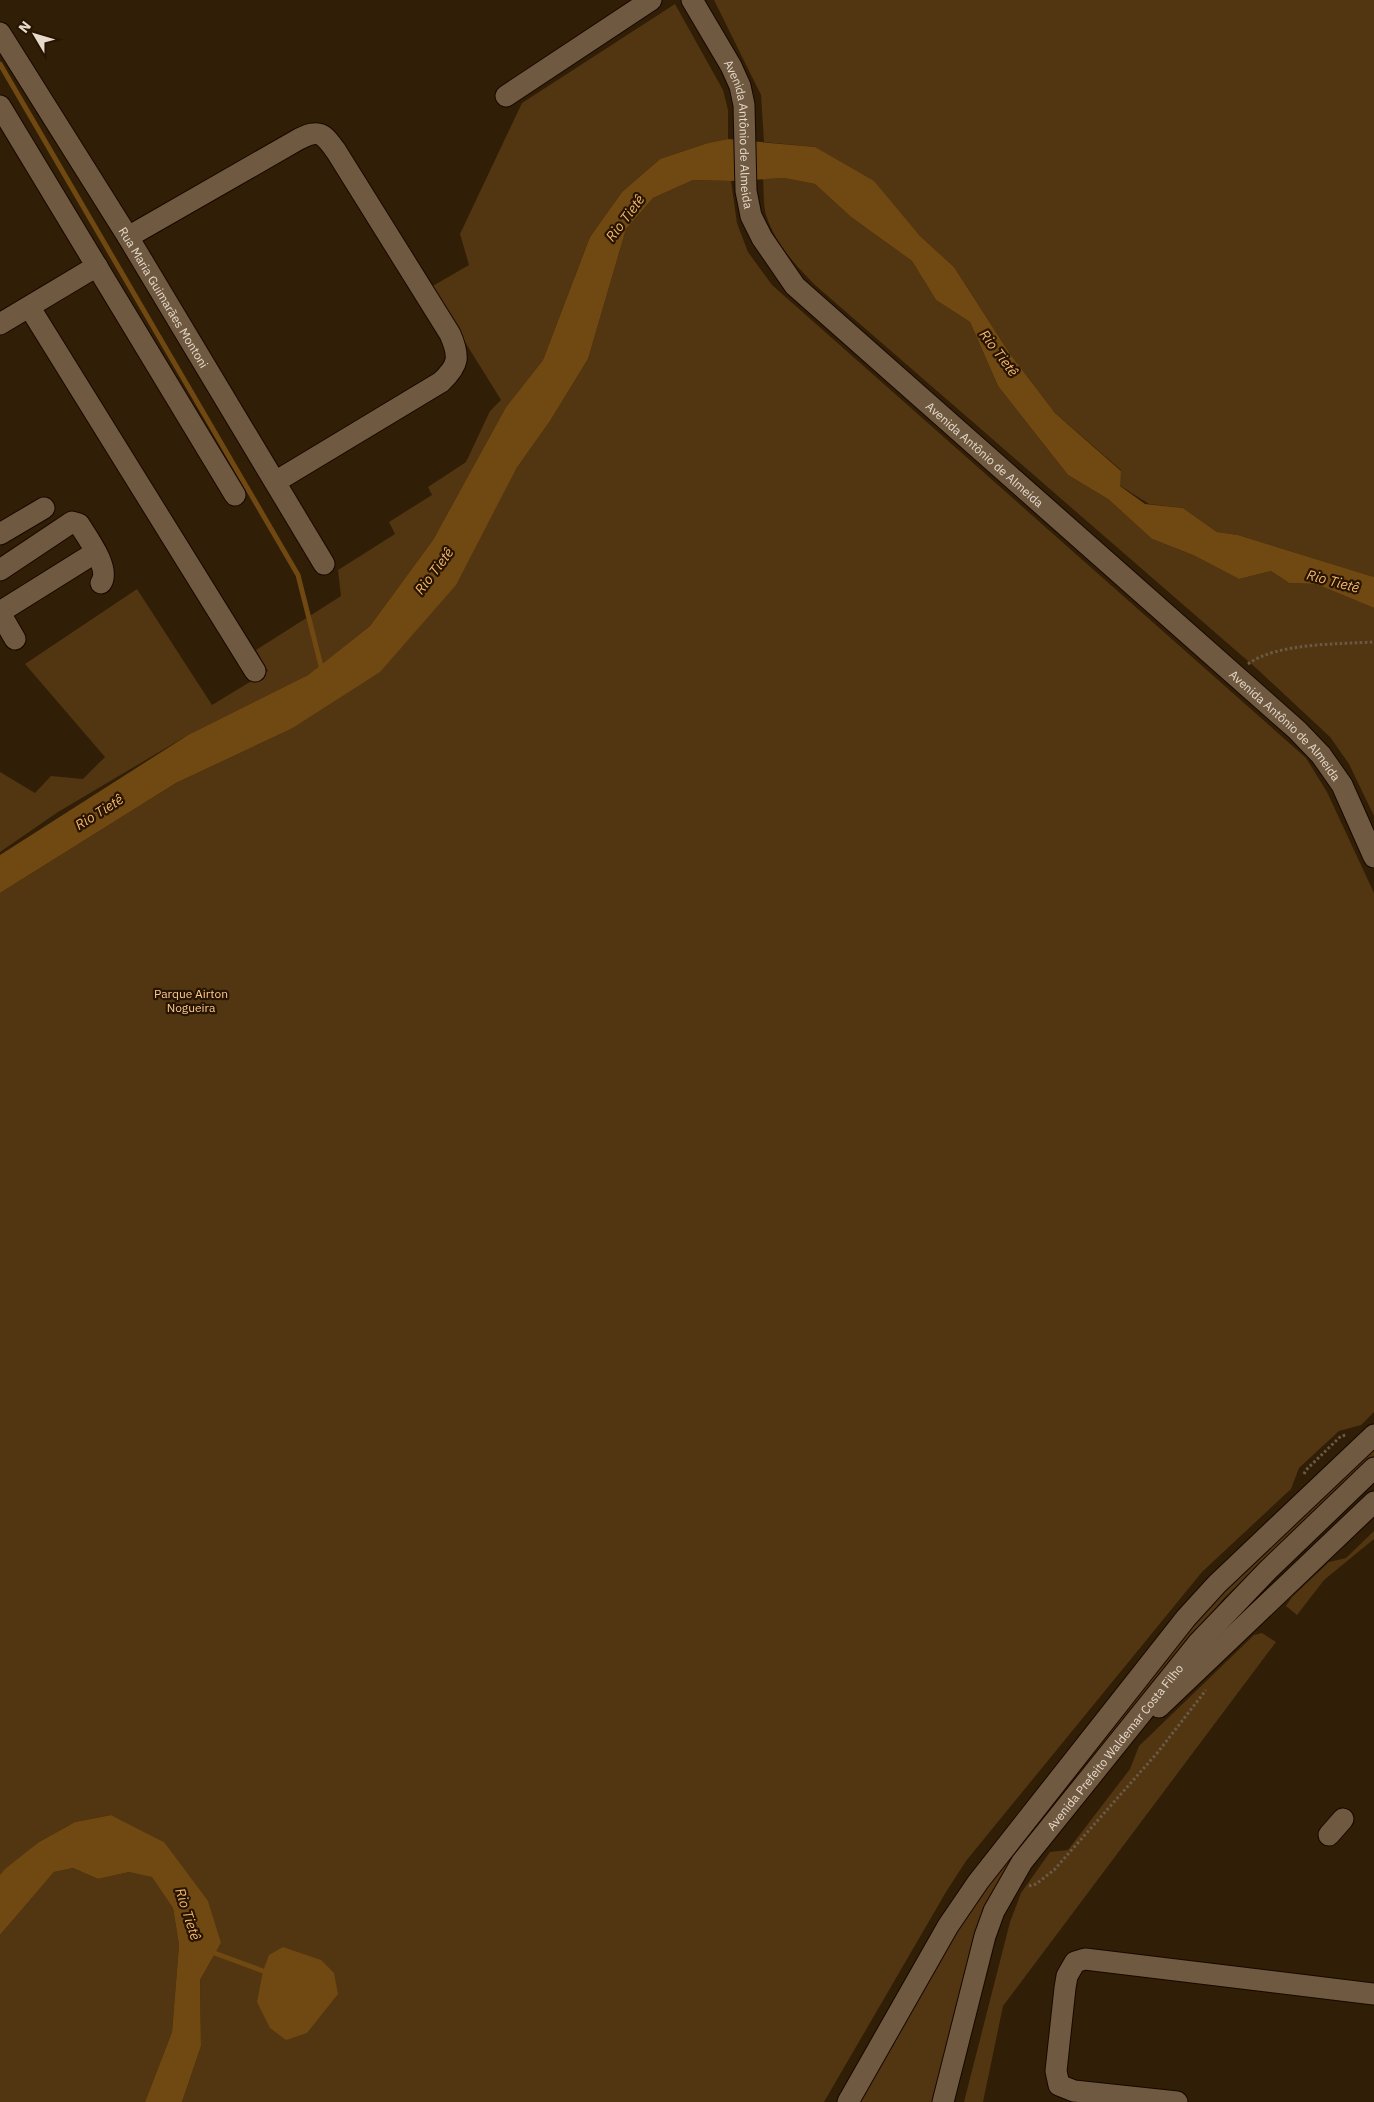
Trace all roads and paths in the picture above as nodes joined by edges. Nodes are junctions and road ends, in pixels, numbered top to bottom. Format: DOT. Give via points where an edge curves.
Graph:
graph roads {
  1 [pos="651,0"];
  2 [pos="692,0"];
  3 [pos="0,33"];
  4 [pos="506,96"];
  5 [pos="0,106"];
  6 [pos="128,237"];
  7 [pos="97,266"];
  8 [pos="30,308"];
  9 [pos="0,324"];
  10 [pos="275,482"];
  11 [pos="235,495"];
  12 [pos="44,508"];
  13 [pos="0,534"];
  14 [pos="96,552"];
  15 [pos="324,564"];
  16 [pos="0,570"];
  17 [pos="101,583"];
  18 [pos="0,612"];
  19 [pos="15,639"];
  20 [pos="1374,642"];
  21 [pos="255,671"];
  22 [pos="1235,673"];
  23 [pos="1374,857"];
  24 [pos="1374,1435"];
  25 [pos="1374,1468"];
  26 [pos="1374,1502"];
  27 [pos="1211,1684"];
  28 [pos="1109,1752"];
  29 [pos="1021,1889"];
  30 [pos="1374,1994"];
  31 [pos="848,2102"];
  32 [pos="944,2102"];
  33 [pos="1177,2102"];
  1 -- 4 [label="street"];
  2 -- 22 [label="street, Avenida Antônio de Almeida" via="732,66 740,86 744,105 746,191 751,216 762,238 796,286"];
  3 -- 6 [label="street, Rua Maria Guimarães Montoni"];
  5 -- 7 [label="street"];
  6 -- 10 [label="street, Rua Maria Guimarães Montoni"];
  6 -- 10 [label="street" via="298,139 312,132 322,134 336,151 450,334 456,347 456,360 454,369 441,382"];
  7 -- 8 [label="street"];
  7 -- 11 [label="street"];
  8 -- 9 [label="street"];
  8 -- 21 [label="street"];
  10 -- 15 [label="street, Rua Maria Guimarães Montoni"];
  12 -- 13 [label="street"];
  14 -- 16 [label="street" via="79,524 72,522"];
  14 -- 17 [label="street" via="104,572"];
  14 -- 18 [label="street"];
  18 -- 19 [label="street"];
  20 -- 22 [label="path" via="1280,650 1260,656"];
  22 -- 23 [label="street, Avenida Antônio de Almeida" via="1321,755 1342,785"];
  24 -- 31 [label="street" via="1223,1578 1186,1618 978,1882 948,1926"];
  25 -- 28 [label="street, Avenida Prefeito Waldemar Costa Filho" via="1198,1643"];
  26 -- 28 [label="street"];
  27 -- 29 [label="path" via="1158,1752 1054,1870 1036,1884"];
  28 -- 32 [label="street, Avenida Prefeito Waldemar Costa Filho" via="1022,1862 994,1911"];
  30 -- 33 [label="street" via="1085,1959 1075,1962 1065,1988 1056,2071 1059,2085 1074,2091"];
}
